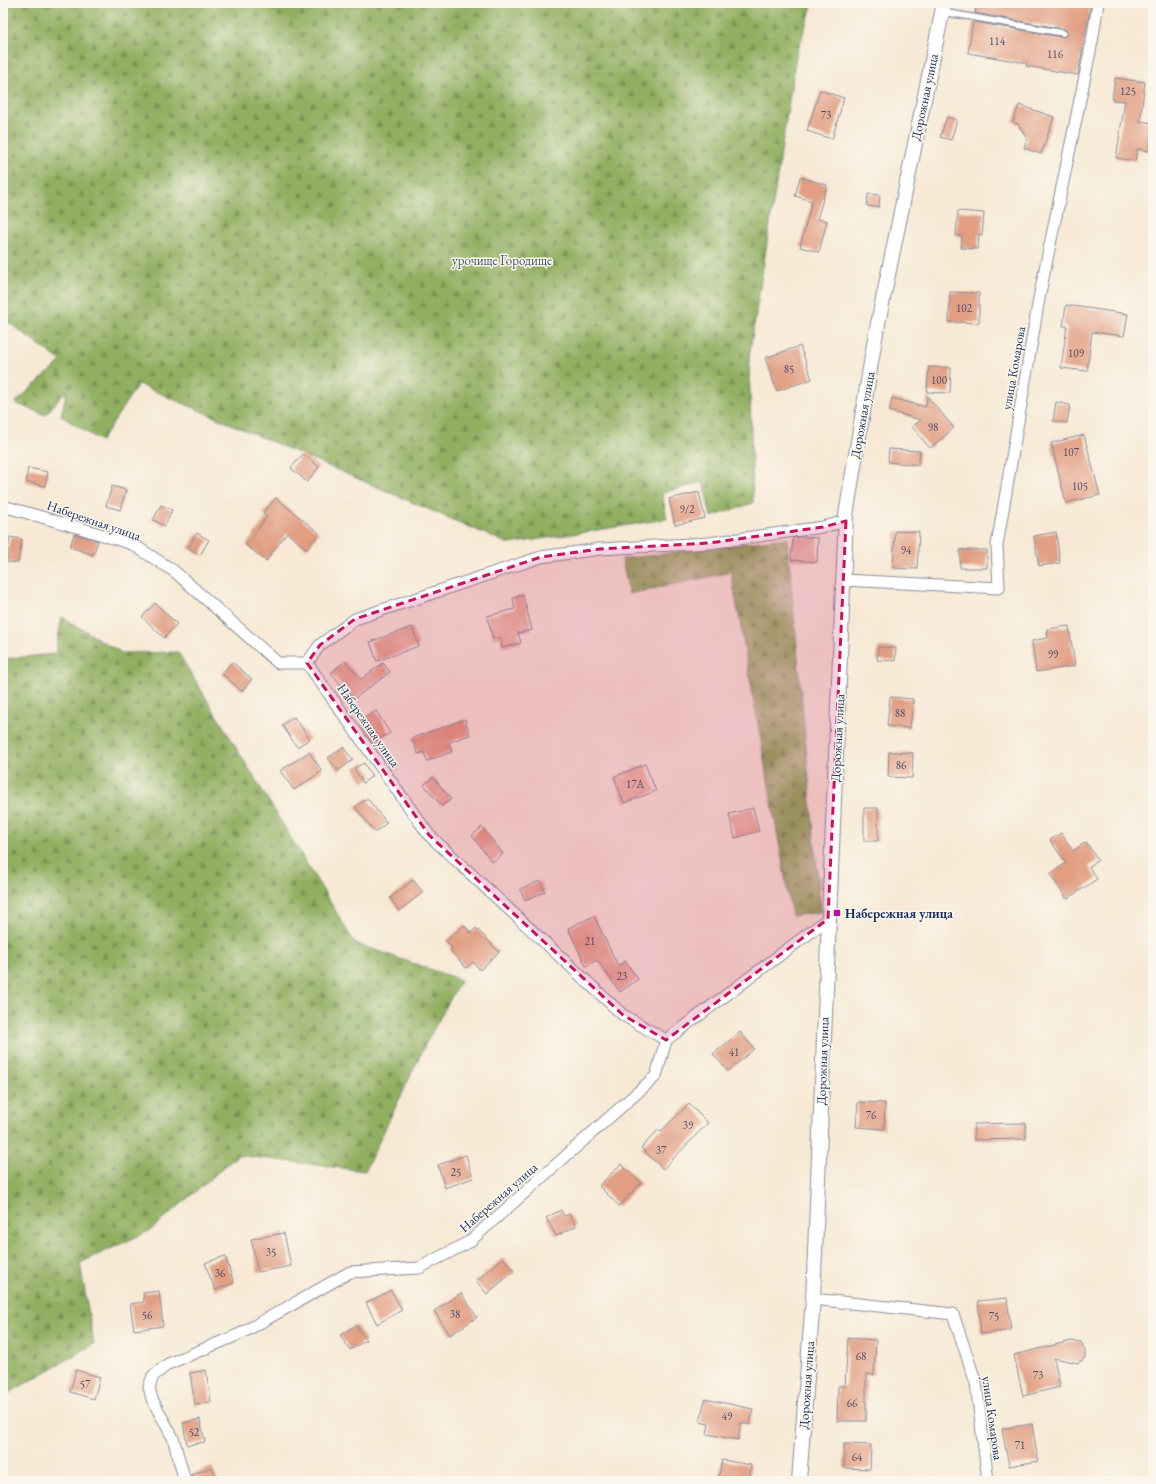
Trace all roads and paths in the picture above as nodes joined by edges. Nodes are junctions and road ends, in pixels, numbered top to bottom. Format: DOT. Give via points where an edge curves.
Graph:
graph roads {
  1 [pos="1098,3"];
  2 [pos="943,7"];
  3 [pos="1063,33"];
  4 [pos="3,506"];
  5 [pos="846,521"];
  6 [pos="844,580"];
  7 [pos="307,663"];
  8 [pos="828,919"];
  9 [pos="666,1040"];
  10 [pos="812,1300"];
  11 [pos="185,1481"];
  12 [pos="799,1481"];
  13 [pos="988,1481"];
  1 -- 6 [label="street, улица Комарова" via="1040,293 998,537 999,588"];
  2 -- 3 [label="lane"];
  2 -- 5 [label="street, Дорожная улица" via="875,338"];
  4 -- 7 [label="street, Набережная улица" via="132,544 174,571 278,664"];
  5 -- 6 [label="street, Дорожная улица"];
  5 -- 7 [label="street" via="823,527 709,543 600,549 541,557 355,619 320,645"];
  6 -- 8 [label="street, Дорожная улица"];
  7 -- 9 [label="street, Набережная улица" via="429,835 623,1015"];
  8 -- 9 [label="street"];
  8 -- 10 [label="street, Дорожная улица"];
  9 -- 11 [label="street, Набережная улица" via="656,1076 469,1242 419,1268 350,1272 240,1334 168,1364 153,1376 149,1387 152,1399 173,1438"];
  10 -- 12 [label="street, Дорожная улица"];
  10 -- 13 [label="street, улица Комарова" via="953,1314 976,1383"];
}
